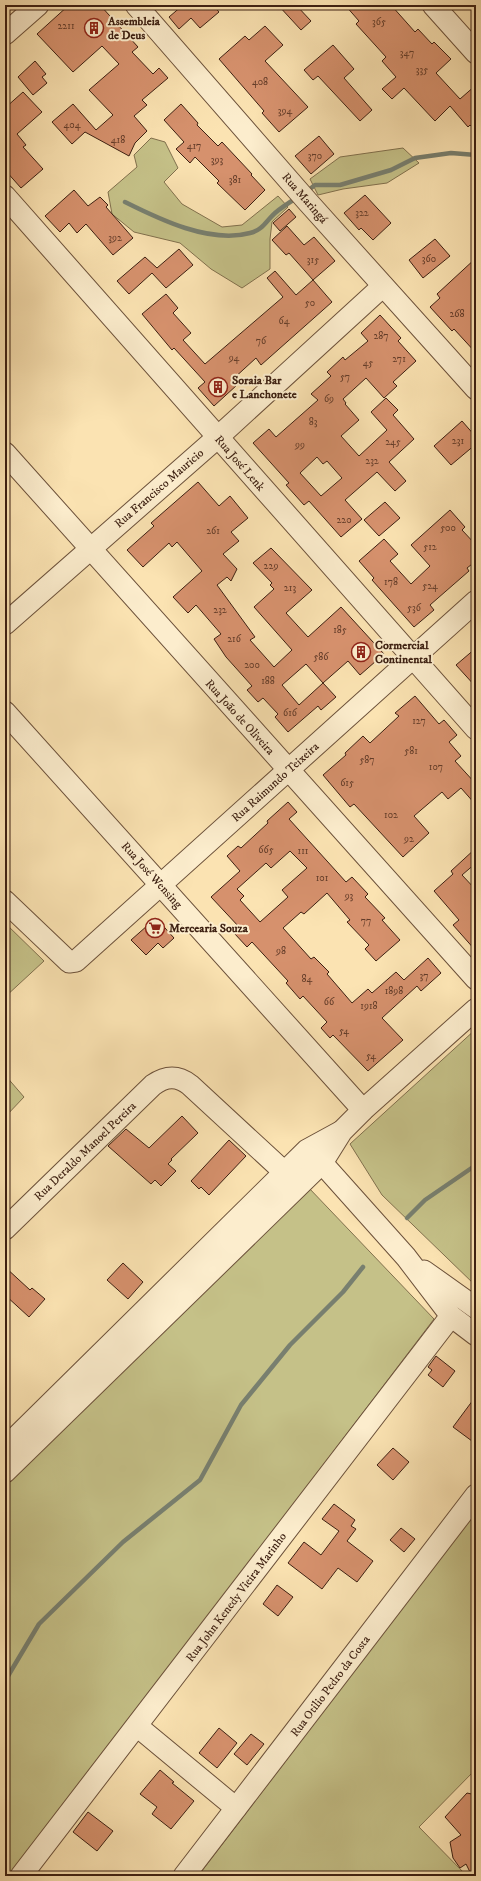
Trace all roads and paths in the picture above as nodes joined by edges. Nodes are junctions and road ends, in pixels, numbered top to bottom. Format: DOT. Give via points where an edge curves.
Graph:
graph roads {
  1 [pos="38,5"];
  2 [pos="136,5"];
  3 [pos="433,5"];
  4 [pos="5,34"];
  5 [pos="476,54"];
  6 [pos="5,196"];
  7 [pos="383,286"];
  8 [pos="476,389"];
  9 [pos="218,437"];
  10 [pos="5,453"];
  11 [pos="90,548"];
  12 [pos="476,601"];
  13 [pos="5,624"];
  14 [pos="412,658"];
  15 [pos="5,712"];
  16 [pos="476,729"];
  17 [pos="288,771"];
  18 [pos="160,884"];
  19 [pos="5,901"];
  20 [pos="476,979"];
  21 [pos="476,1010"];
  22 [pos="363,1110"];
  23 [pos="314,1157"];
  24 [pos="292,1179"];
  25 [pos="5,1229"];
  26 [pos="406,1257"];
  27 [pos="476,1308"];
  28 [pos="451,1316"];
  29 [pos="476,1335"];
  30 [pos="5,1448"];
  31 [pos="5,1472"];
  32 [pos="476,1495"];
  33 [pos="137,1726"];
  34 [pos="236,1808"];
  35 [pos="21,1876"];
  36 [pos="184,1876"];
  1 -- 4 [label="street"];
  2 -- 7 [label="street, Rua Maringá"];
  3 -- 5 [label="street"];
  6 -- 9 [label="street, Rua José Lenk"];
  7 -- 8 [label="street, Rua Maringá"];
  7 -- 9 [label="street, Rua Francisco Mauricio"];
  9 -- 11 [label="street, Rua Francisco Mauricio"];
  9 -- 14 [label="street, Rua José Lenk"];
  10 -- 11 [label="street, Rua João de Oliveira"];
  11 -- 13 [label="street, Rua Francisco Mauricio"];
  11 -- 17 [label="street, Rua João de Oliveira"];
  12 -- 14 [label="street, Rua Raimundo Teixeira"];
  14 -- 16 [label="street, Rua José Lenk"];
  14 -- 17 [label="street, Rua Raimundo Teixeira"];
  15 -- 18 [label="street, Rua José Wensing"];
  17 -- 18 [label="street, Rua Raimundo Teixeira"];
  17 -- 20 [label="street, Rua João de Oliveira"];
  18 -- 19 [label="street, Rua Raimundo Teixeira" via="72,962 69,962"];
  18 -- 22 [label="street, Rua José Wensing"];
  21 -- 22 [label="street"];
  22 -- 23 [label="street"];
  23 -- 24 [label="street"];
  23 -- 26 [label="street"];
  24 -- 25 [label="street, Rua Deraldo Manoel Pereira" via="190,1085 177,1078 168,1077 153,1085"];
  24 -- 30 [label="street"];
  24 -- 31 [label="street"];
  26 -- 27 [label="street"];
  26 -- 28 [label="street"];
  28 -- 29 [label="street"];
  28 -- 33 [label="street, Rua John Kenedy Vieira Marinho"];
  32 -- 34 [label="street, Rua Otilio Pedro da Costa"];
  33 -- 34 [label="street"];
  33 -- 35 [label="street, Rua John Kenedy Vieira Marinho"];
  34 -- 36 [label="street, Rua Otilio Pedro da Costa"];
}
